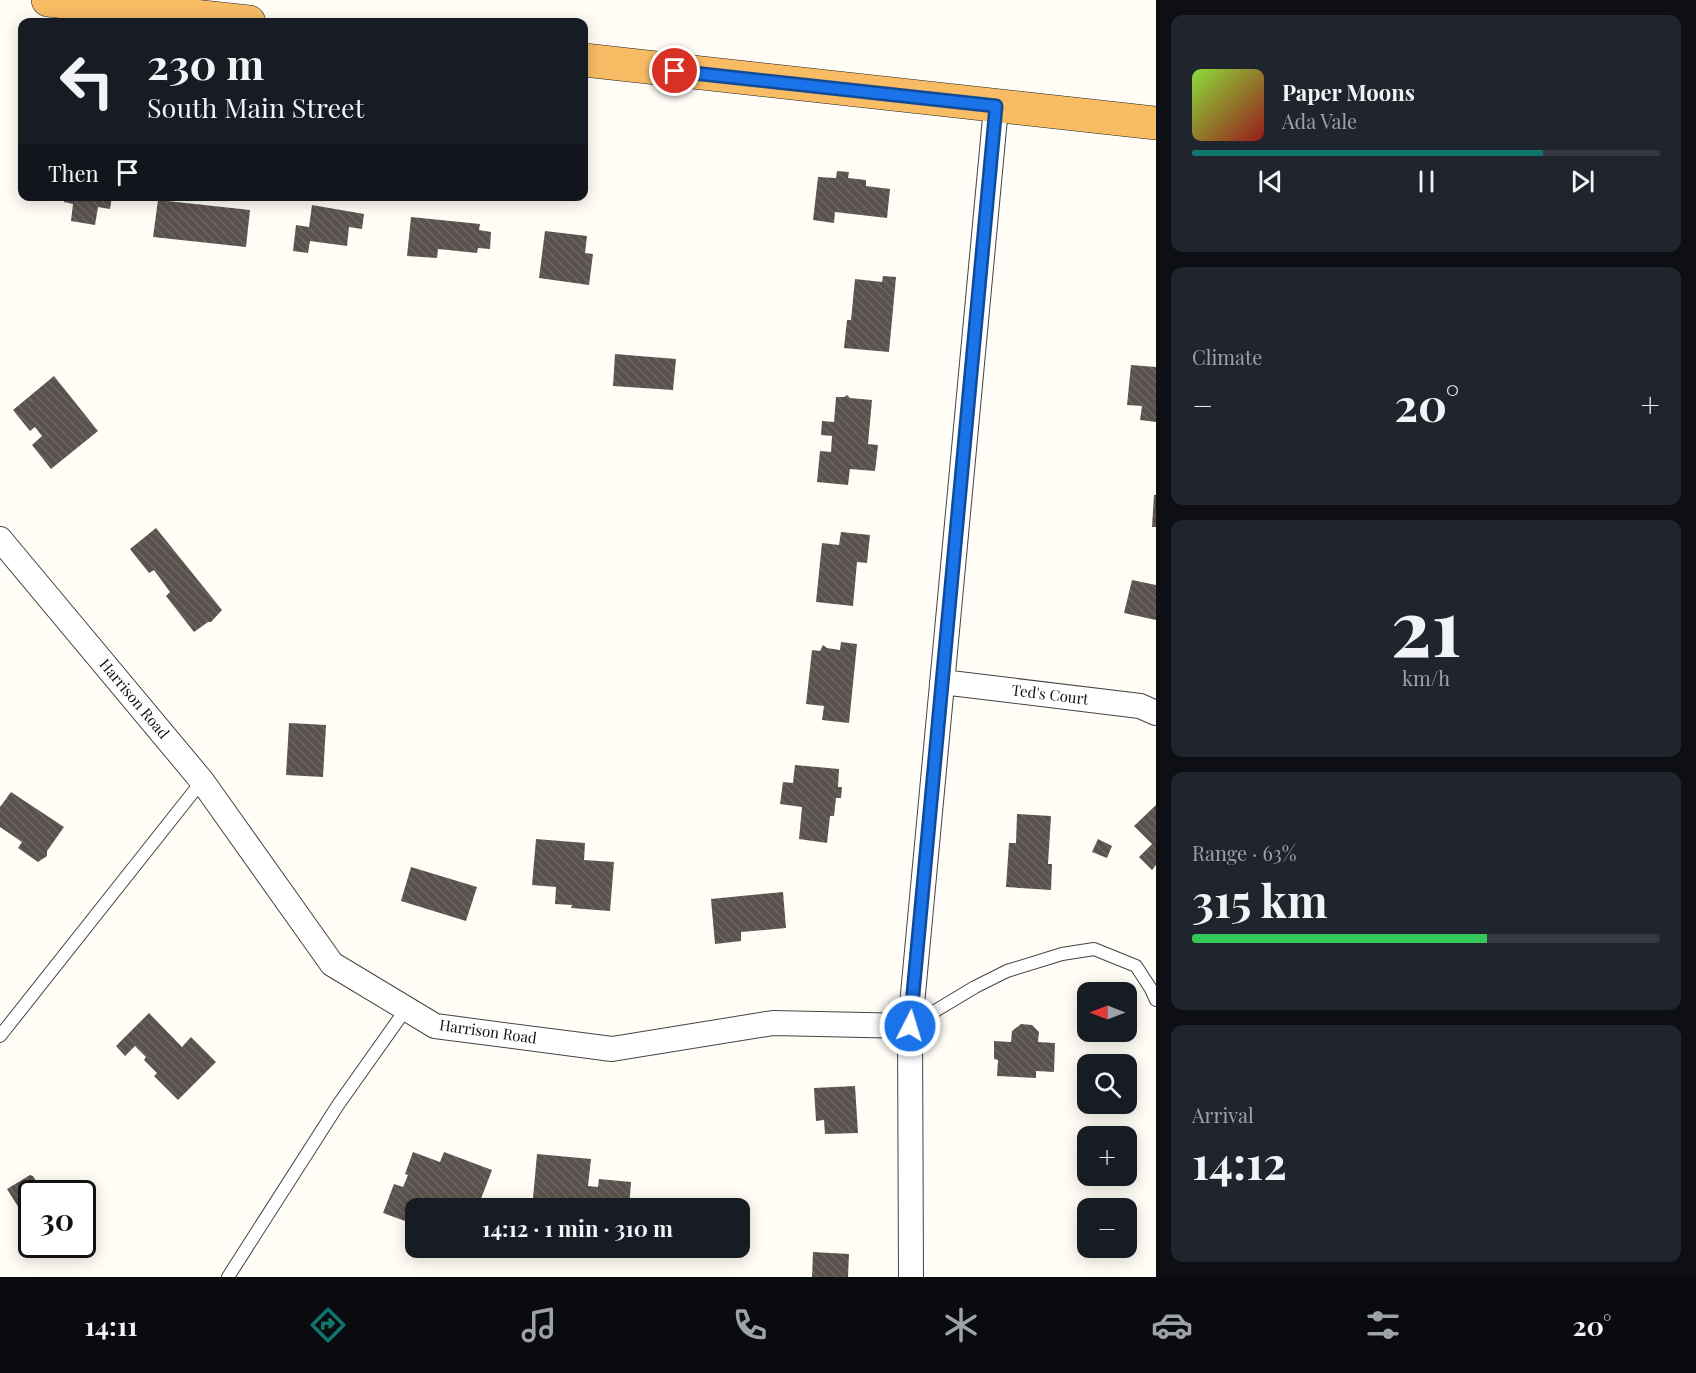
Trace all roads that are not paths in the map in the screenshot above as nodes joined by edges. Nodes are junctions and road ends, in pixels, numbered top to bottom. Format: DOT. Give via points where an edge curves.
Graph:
graph roads {
  1 [pos="48,0"];
  2 [pos="212,18"];
  3 [pos="588,60"];
  4 [pos="996,106"];
  5 [pos="1156,123"];
  6 [pos="0,539"];
  7 [pos="942,682"];
  8 [pos="1156,713"];
  9 [pos="202,781"];
  10 [pos="1156,1000"];
  11 [pos="406,1009"];
  12 [pos="910,1026"];
  13 [pos="0,1036"];
  14 [pos="228,1277"];
  15 [pos="911,1277"];
  1 -- 2 [label="highway"];
  3 -- 4 [label="highway"];
  4 -- 5 [label="highway"];
  4 -- 7 [label="street"];
  6 -- 9 [label="street, Harrison Road"];
  7 -- 8 [label="street, Ted's Court" via="1140,706"];
  7 -- 12 [label="street"];
  9 -- 11 [label="street, Harrison Road" via="332,964"];
  9 -- 13 [label="lane"];
  10 -- 12 [label="lane" via="1136,966 1094,949 1007,971"];
  11 -- 12 [label="street, Harrison Road" via="435,1026 612,1049 773,1023"];
  11 -- 14 [label="lane"];
  12 -- 15 [label="street"];
}
